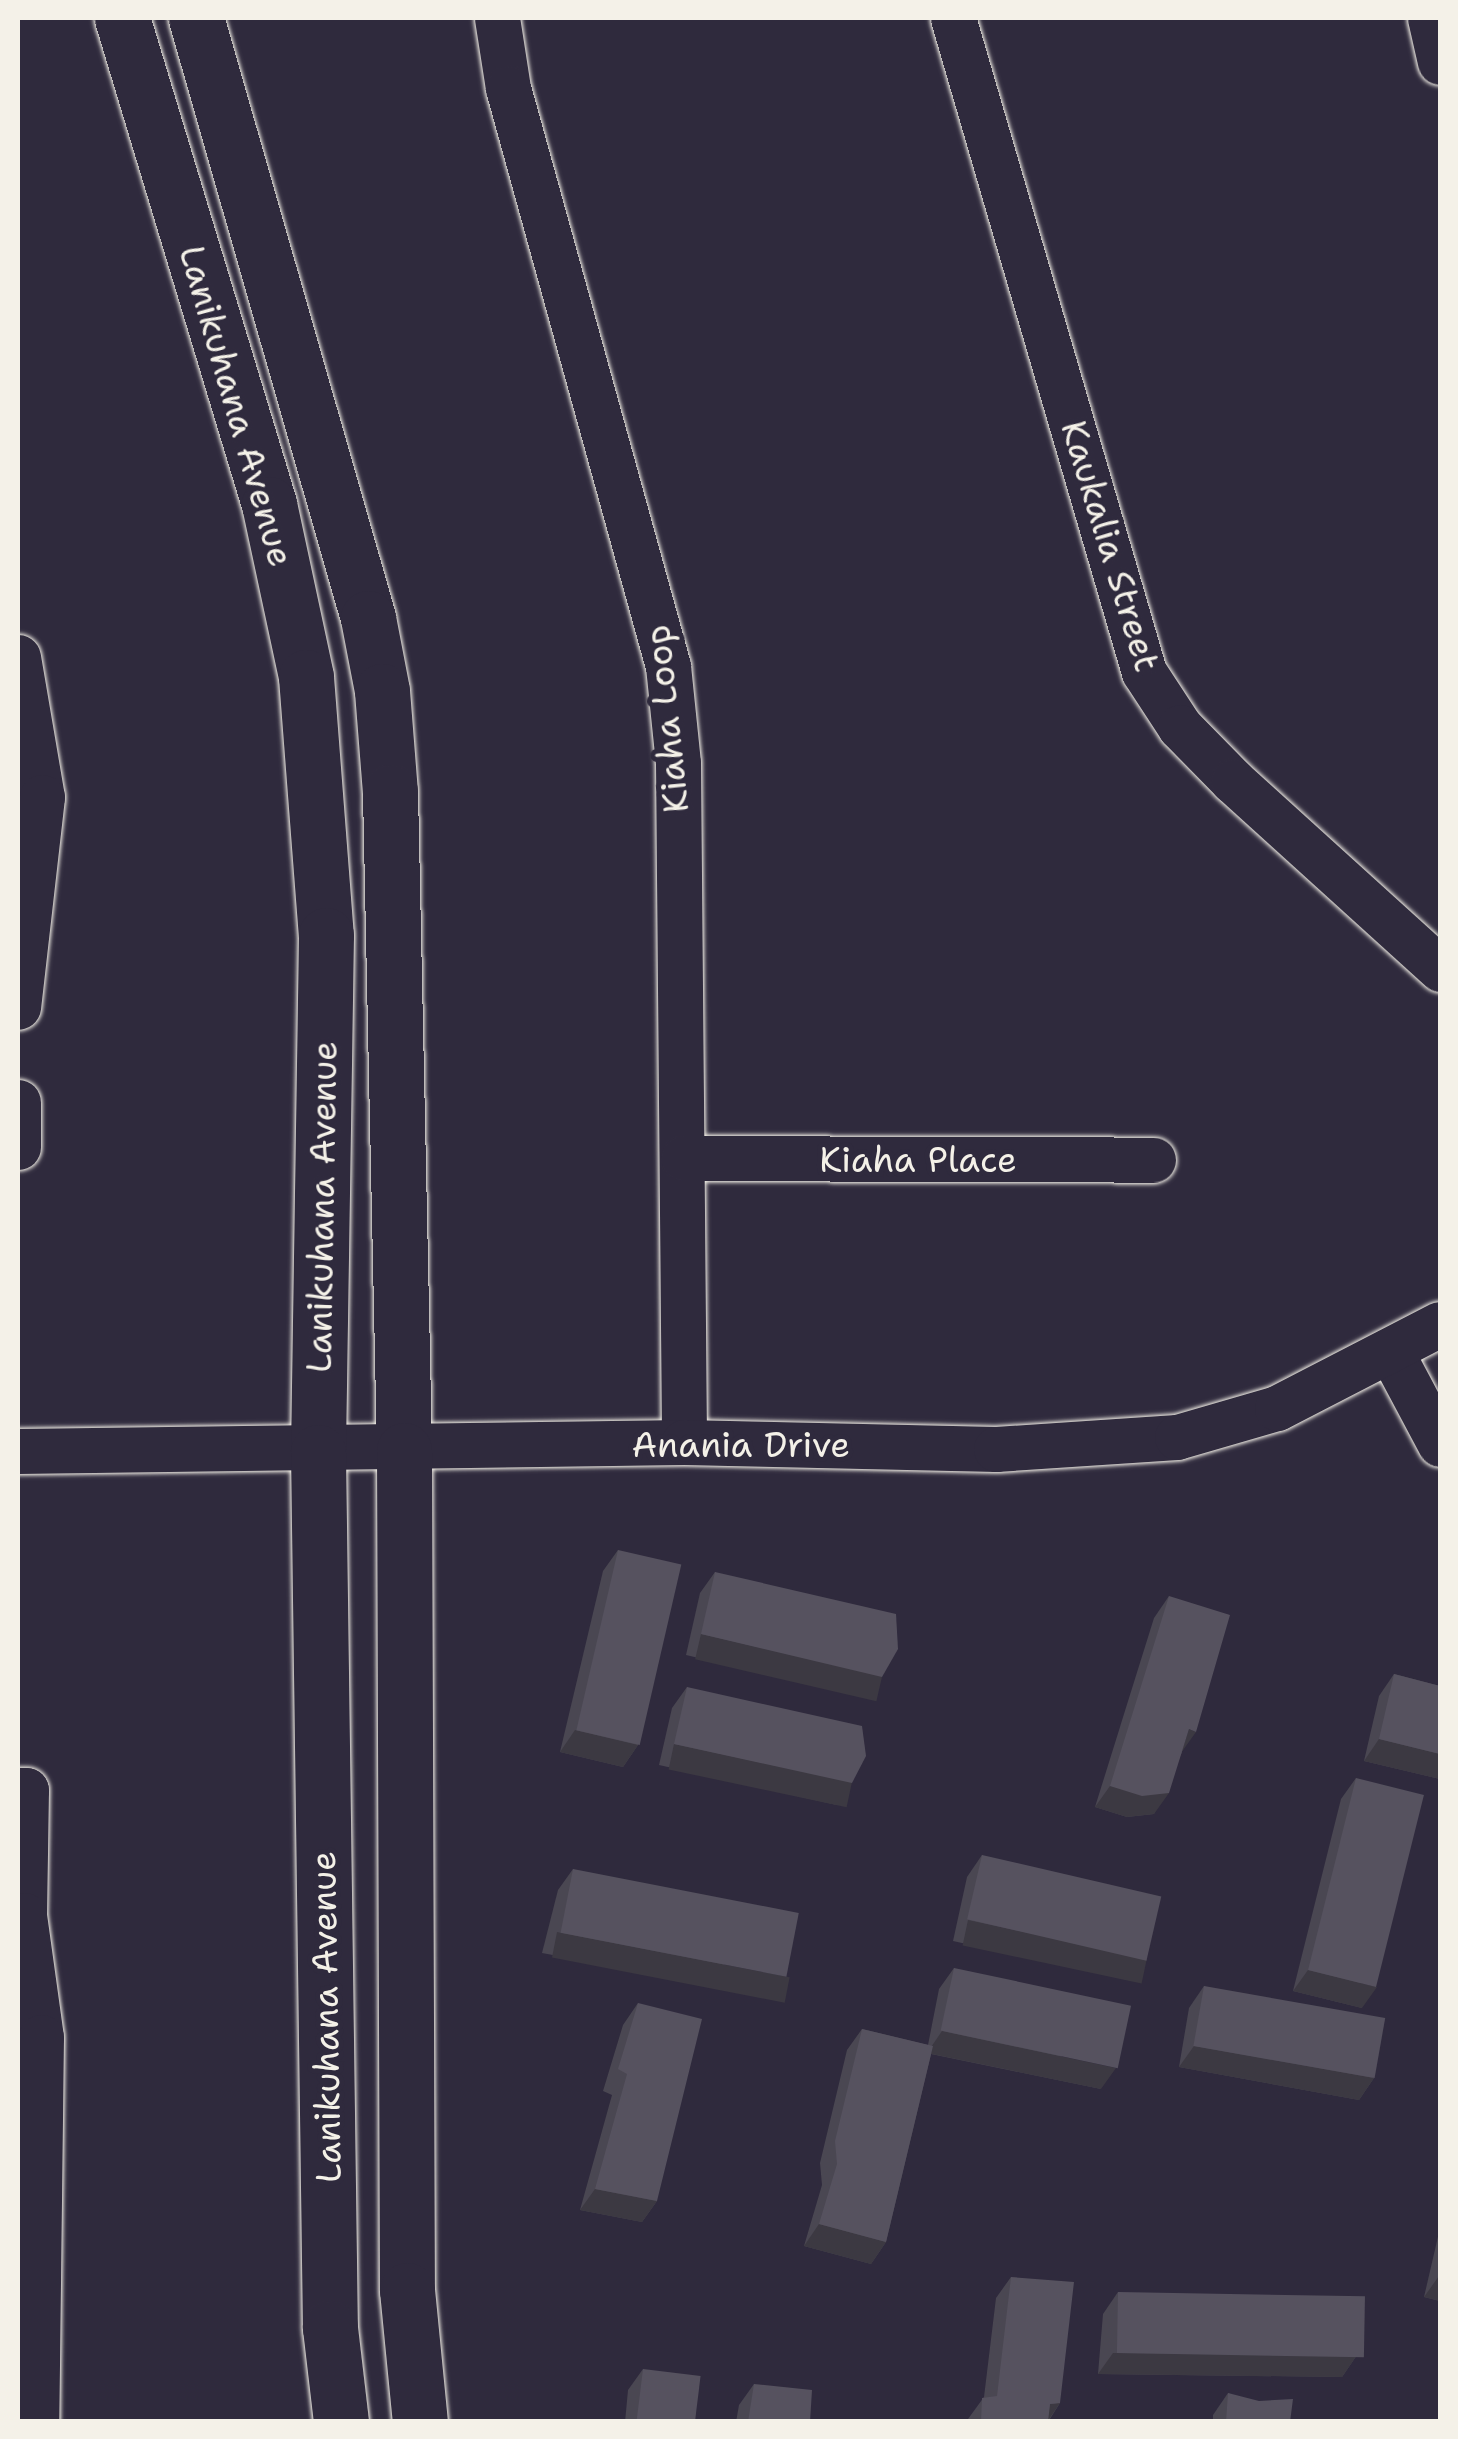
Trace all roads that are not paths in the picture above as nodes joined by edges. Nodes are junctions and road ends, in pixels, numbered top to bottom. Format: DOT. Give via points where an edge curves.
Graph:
graph roads {
  1 [pos="122,18"];
  2 [pos="196,18"];
  3 [pos="498,18"];
  4 [pos="953,18"];
  5 [pos="1430,18"];
  6 [pos="1440,62"];
  7 [pos="18,658"];
  8 [pos="1440,969"];
  9 [pos="18,1007"];
  10 [pos="18,1102"];
  11 [pos="18,1147"];
  12 [pos="683,1158"];
  13 [pos="1153,1160"];
  14 [pos="1440,1324"];
  15 [pos="1391,1352"];
  16 [pos="684,1442"];
  17 [pos="1440,1444"];
  18 [pos="404,1450"];
  19 [pos="18,1451"];
  20 [pos="318,1452"];
  21 [pos="18,1790"];
  22 [pos="36,2422"];
  23 [pos="341,2422"];
  24 [pos="420,2422"];
  1 -- 20 [label="main road, Lanikuhana Avenue" via="269,504 306,678 326,935"];
  2 -- 18 [label="main road, Lanikuhana Avenue" via="368,618 382,691 390,792"];
  3 -- 12 [label="street, Kiaha Loop" via="508,88 668,666 678,763"];
  4 -- 8 [label="street, Kaukalia Street" via="1144,672 1180,727 1233,781"];
  5 -- 6 [label="street"];
  7 -- 9 [label="street" via="42,797"];
  10 -- 11 [label="street"];
  12 -- 13 [label="street, Kiaha Place"];
  12 -- 16 [label="street, Kiaha Loop"];
  14 -- 15 [label="street, Anania Drive"];
  15 -- 16 [label="street, Anania Drive" via="1277,1408 1177,1437 996,1449"];
  15 -- 17 [label="street"];
  16 -- 18 [label="street, Anania Drive"];
  18 -- 20 [label="street, Anania Drive"];
  18 -- 24 [label="main road, Lanikuhana Avenue" via="407,2290"];
  19 -- 20 [label="street, Anania Drive"];
  20 -- 23 [label="main road, Lanikuhana Avenue" via="330,2328"];
  21 -- 22 [label="street" via="26,1790 24,1914 41,2036"];
}
